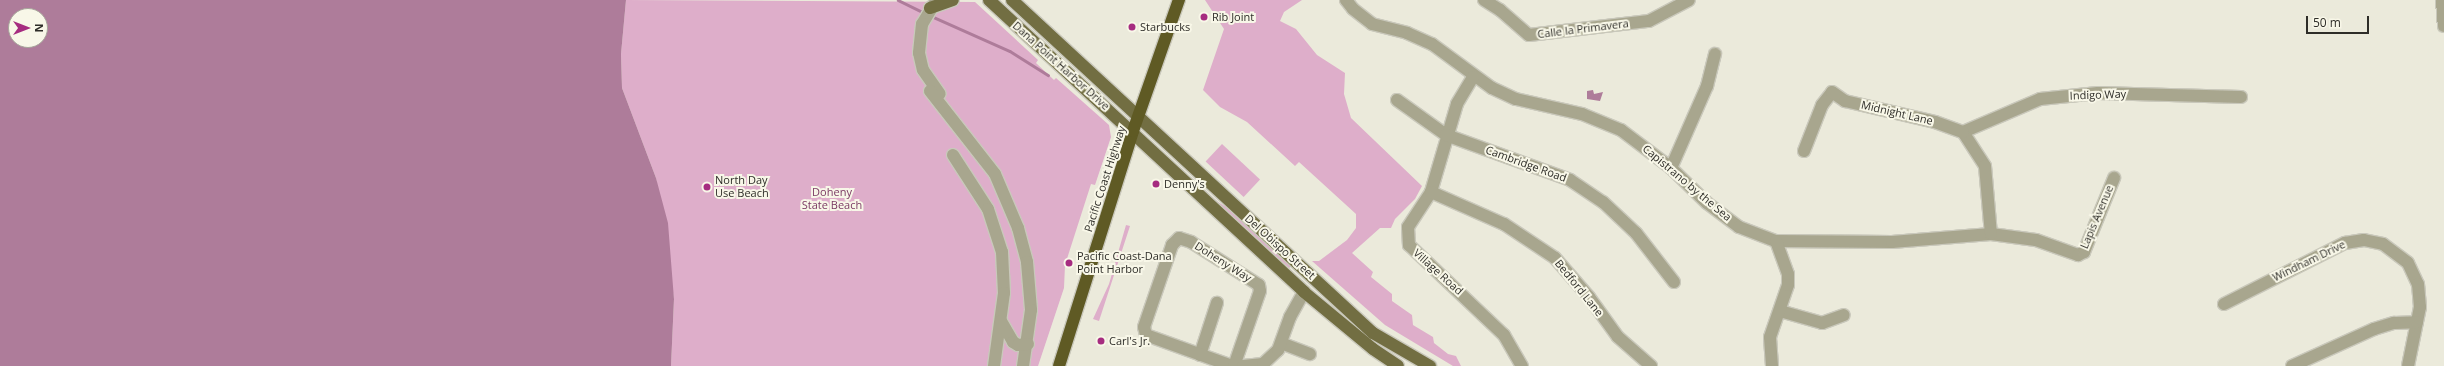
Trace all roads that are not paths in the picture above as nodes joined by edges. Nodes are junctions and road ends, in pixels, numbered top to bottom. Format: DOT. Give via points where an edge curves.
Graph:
graph roads {
  1 [pos="952,0"];
  2 [pos="980,0"];
  3 [pos="1012,0"];
  4 [pos="1179,0"];
  5 [pos="1346,0"];
  6 [pos="1484,0"];
  7 [pos="1689,0"];
  8 [pos="2442,0"];
  9 [pos="991,2"];
  10 [pos="933,4"];
  11 [pos="2443,19"];
  12 [pos="1715,54"];
  13 [pos="1474,77"];
  14 [pos="929,85"];
  15 [pos="2240,97"];
  16 [pos="1396,100"];
  17 [pos="1138,117"];
  18 [pos="1133,132"];
  19 [pos="1964,132"];
  20 [pos="1446,135"];
  21 [pos="1804,151"];
  22 [pos="952,155"];
  23 [pos="1671,168"];
  24 [pos="2114,178"];
  25 [pos="998,184"];
  26 [pos="1431,192"];
  27 [pos="1991,234"];
  28 [pos="1776,241"];
  29 [pos="2078,255"];
  30 [pos="1674,282"];
  31 [pos="1304,292"];
  32 [pos="1217,303"];
  33 [pos="2224,304"];
  34 [pos="1780,311"];
  35 [pos="1844,315"];
  36 [pos="1001,321"];
  37 [pos="2417,322"];
  38 [pos="1281,343"];
  39 [pos="1028,344"];
  40 [pos="997,353"];
  41 [pos="1310,354"];
  42 [pos="1200,355"];
  43 [pos="1024,363"];
  44 [pos="2408,365"];
  45 [pos="994,366"];
  46 [pos="1060,366"];
  47 [pos="1233,366"];
  48 [pos="1243,366"];
  49 [pos="1398,366"];
  50 [pos="1430,366"];
  51 [pos="1522,366"];
  52 [pos="1651,366"];
  53 [pos="1772,366"];
  54 [pos="2292,366"];
  1 -- 10 [label="main road"];
  2 -- 9 [label="main road"];
  3 -- 17 [label="main road, Dana Point Harbor Drive"];
  4 -- 17 [label="highway, Pacific Coast Highway"];
  5 -- 13 [label="street, Capistrano by the Sea" via="1372,24 1407,33 1432,44"];
  6 -- 7 [label="street, Calle la Primavera" via="1529,35 1649,21"];
  8 -- 11 [label="street"];
  9 -- 18 [label="main road, Dana Point Harbor Drive"];
  10 -- 14 [label="street" via="922,24 919,44 920,61"];
  12 -- 23 [label="street" via="1707,86"];
  13 -- 20 [label="street, Village Road" via="1456,104"];
  13 -- 23 [label="street, Capistrano by the Sea" via="1516,99 1568,110 1621,130"];
  14 -- 25 [label="street" via="996,174"];
  14 -- 25 [label="street" via="981,168 991,181"];
  15 -- 19 [label="street, Indigo Way" via="2098,93 2040,98"];
  16 -- 20 [label="street, Cambridge Road"];
  17 -- 18 [label="highway, Pacific Coast Highway"];
  17 -- 50 [label="main road, Del Obispo Street" via="1373,333"];
  18 -- 31 [label="main road, Del Obispo Street"];
  18 -- 46 [label="highway, Pacific Coast Highway"];
  19 -- 21 [label="street, Midnight Lane" via="1935,122 1845,101 1832,92 1822,105"];
  19 -- 27 [label="street" via="1985,166"];
  20 -- 26 [label="street, Village Road"];
  20 -- 30 [label="street, Cambridge Road" via="1570,180 1603,202 1636,233"];
  22 -- 36 [label="street" via="974,186 997,231 1004,267"];
  23 -- 28 [label="street, Capistrano by the Sea" via="1707,202 1739,227"];
  24 -- 29 [label="street, Lapis Avenue" via="2084,252"];
  25 -- 39 [label="street" via="1018,228 1026,262 1031,310"];
  26 -- 51 [label="street, Village Road" via="1408,227 1409,245 1504,335"];
  26 -- 52 [label="street, Bedford Lane" via="1504,224 1555,258 1589,297 1618,337"];
  27 -- 28 [label="street, Capistrano by the Sea" via="1892,242"];
  27 -- 29 [label="street, Capistrano by the Sea" via="2036,240"];
  28 -- 34 [label="street" via="1788,274 1788,285"];
  31 -- 38 [label="street" via="1290,318"];
  31 -- 49 [label="main road, Del Obispo Street"];
  32 -- 42 [label="street"];
  33 -- 37 [label="street, Windham Drive" via="2334,247 2364,240 2388,247 2408,263 2414,273 2420,295"];
  34 -- 35 [label="street" via="1822,324"];
  34 -- 53 [label="street" via="1770,337"];
  36 -- 39 [label="street" via="1013,342 1018,345"];
  36 -- 40 [label="street"];
  37 -- 44 [label="street, Windham Drive"];
  37 -- 54 [label="street" via="2394,323 2374,329"];
  38 -- 41 [label="street"];
  38 -- 48 [label="street" via="1278,350 1263,364"];
  39 -- 43 [label="street"];
  40 -- 43 [label="street" via="1012,350"];
  40 -- 45 [label="street"];
  42 -- 47 [label="street, Doheny Way"];
  42 -- 47 [label="street, Doheny Way" via="1146,335 1144,327 1172,245 1179,238 1191,242 1259,285 1260,291"];
}
